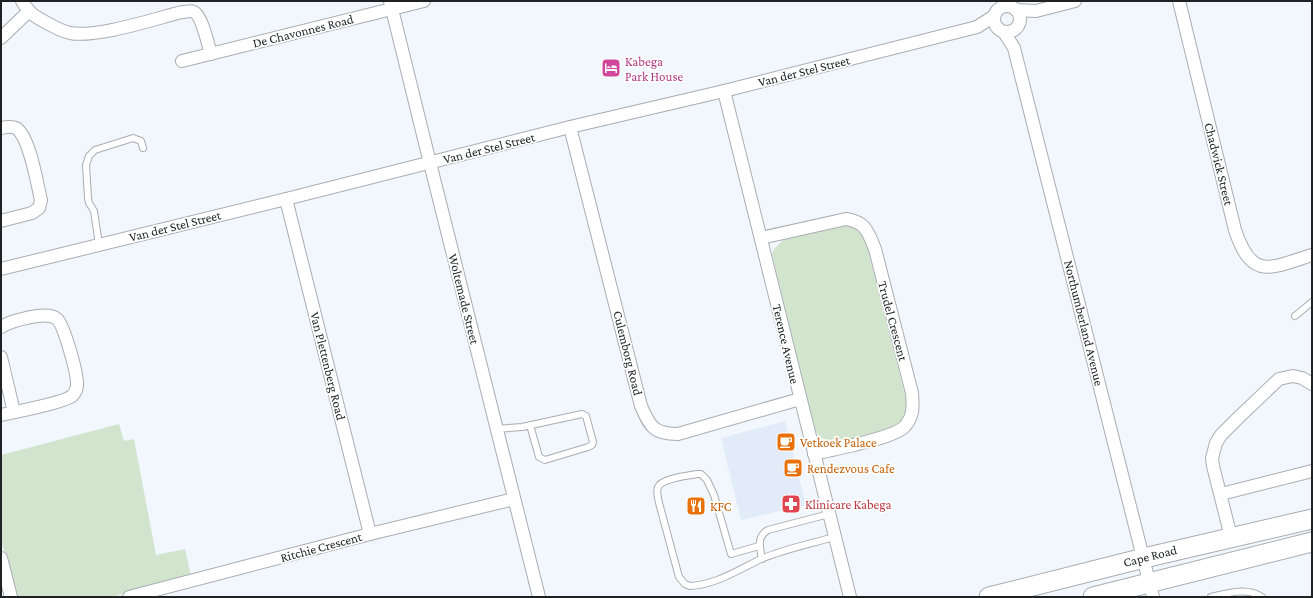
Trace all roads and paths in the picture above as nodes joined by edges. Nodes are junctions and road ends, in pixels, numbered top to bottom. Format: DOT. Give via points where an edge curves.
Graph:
graph roads {
  1 [pos="424,1"];
  2 [pos="1075,1"];
  3 [pos="1179,1"];
  4 [pos="392,5"];
  5 [pos="25,6"];
  6 [pos="1004,7"];
  7 [pos="1036,11"];
  8 [pos="977,26"];
  9 [pos="1018,26"];
  10 [pos="1001,30"];
  11 [pos="1,38"];
  12 [pos="1014,48"];
  13 [pos="211,54"];
  14 [pos="182,61"];
  15 [pos="724,91"];
  16 [pos="570,127"];
  17 [pos="1,128"];
  18 [pos="143,148"];
  19 [pos="430,163"];
  20 [pos="286,199"];
  21 [pos="1,221"];
  22 [pos="761,238"];
  23 [pos="99,245"];
  24 [pos="1312,255"];
  25 [pos="1,269"];
  26 [pos="1312,302"];
  27 [pos="1296,316"];
  28 [pos="1,327"];
  29 [pos="1,357"];
  30 [pos="1312,384"];
  31 [pos="800,399"];
  32 [pos="14,412"];
  33 [pos="1,415"];
  34 [pos="530,425"];
  35 [pos="496,429"];
  36 [pos="814,454"];
  37 [pos="1312,471"];
  38 [pos="1221,494"];
  39 [pos="514,499"];
  40 [pos="829,514"];
  41 [pos="1312,519"];
  42 [pos="370,534"];
  43 [pos="834,537"];
  44 [pos="1231,537"];
  45 [pos="1312,542"];
  46 [pos="759,546"];
  47 [pos="1,558"];
  48 [pos="1144,558"];
  49 [pos="762,559"];
  50 [pos="1152,590"];
  51 [pos="11,597"];
  52 [pos="129,597"];
  53 [pos="539,597"];
  54 [pos="850,597"];
  55 [pos="989,597"];
  56 [pos="1094,597"];
  57 [pos="1211,597"];
  58 [pos="1262,597"];
  1 -- 4 [label="street, De Chavonnes Road"];
  2 -- 7 [label="street"];
  3 -- 24 [label="street, Chadwick Street" via="1241,247 1254,263 1266,267"];
  4 -- 13 [label="street, De Chavonnes Road"];
  4 -- 19 [label="street, Woltemade Street"];
  5 -- 11 [label="street"];
  5 -- 13 [label="street" via="58,29 70,33 125,27 182,12 194,12 201,21"];
  6 -- 7 [label="street"];
  6 -- 8 [label="street, Van der Stel Street"];
  6 -- 9 [label="street" via="1020,18"];
  6 -- 10 [label="street" via="994,20"];
  7 -- 9 [label="street"];
  8 -- 10 [label="street, Van der Stel Street"];
  8 -- 15 [label="street, Van der Stel Street"];
  9 -- 10 [label="street" via="1010,32"];
  9 -- 12 [label="street, Northumberland Avenue"];
  10 -- 12 [label="street, Northumberland Avenue"];
  12 -- 48 [label="street, Northumberland Avenue"];
  13 -- 14 [label="street, De Chavonnes Road"];
  15 -- 16 [label="street, Van der Stel Street"];
  15 -- 22 [label="street, Terence Avenue"];
  16 -- 19 [label="street, Van der Stel Street"];
  16 -- 31 [label="street, Culemborg Road" via="646,419 664,434 678,434"];
  17 -- 21 [label="street" via="15,127 22,133 27,143 41,200 39,208 32,213"];
  18 -- 23 [label="lane" via="141,141 132,138 95,150 89,156 86,165 88,198 94,211"];
  19 -- 20 [label="street, Van der Stel Street"];
  19 -- 35 [label="street, Woltemade Street"];
  20 -- 23 [label="street, Van der Stel Street"];
  20 -- 42 [label="street, Van Plettenberg Road"];
  22 -- 31 [label="street, Terence Avenue"];
  22 -- 36 [label="street, Trudel Crescent" via="846,219 862,225 875,249 912,394 913,410 904,428 885,436"];
  23 -- 25 [label="street, Van der Stel Street"];
  26 -- 27 [label="lane"];
  28 -- 32 [label="street" via="43,315 53,317 64,329 76,376 77,387 70,397"];
  29 -- 32 [label="street"];
  30 -- 38 [label="street" via="1293,376 1279,379 1226,429 1216,443 1212,458"];
  31 -- 36 [label="street, Terence Avenue"];
  32 -- 33 [label="street"];
  34 -- 34 [label="lane" via="584,414 593,442 588,447 545,460 539,457"];
  34 -- 35 [label="lane"];
  35 -- 39 [label="street, Woltemade Street"];
  36 -- 40 [label="street, Terence Avenue"];
  37 -- 38 [label="street"];
  38 -- 44 [label="street"];
  39 -- 42 [label="street, Ritchie Crescent"];
  39 -- 53 [label="street, Woltemade Street"];
  40 -- 43 [label="street, Terence Avenue"];
  40 -- 46 [label="lane" via="768,530 762,535"];
  41 -- 44 [label="main road, Cape Road"];
  42 -- 52 [label="street, Ritchie Crescent"];
  43 -- 49 [label="lane"];
  43 -- 54 [label="street, Terence Avenue"];
  44 -- 48 [label="main road, Cape Road"];
  45 -- 50 [label="main road, Cape Road"];
  46 -- 49 [label="lane"];
  46 -- 49 [label="lane" via="731,554 714,494 704,476 697,474 671,479 659,485 659,503 682,582 690,586 709,582"];
  47 -- 51 [label="street"];
  48 -- 50 [label="street, Northumberland Avenue"];
  48 -- 55 [label="main road, Cape Road"];
  50 -- 56 [label="main road, Cape Road"];
  57 -- 58 [label="lane" via="1245,591"];
}
